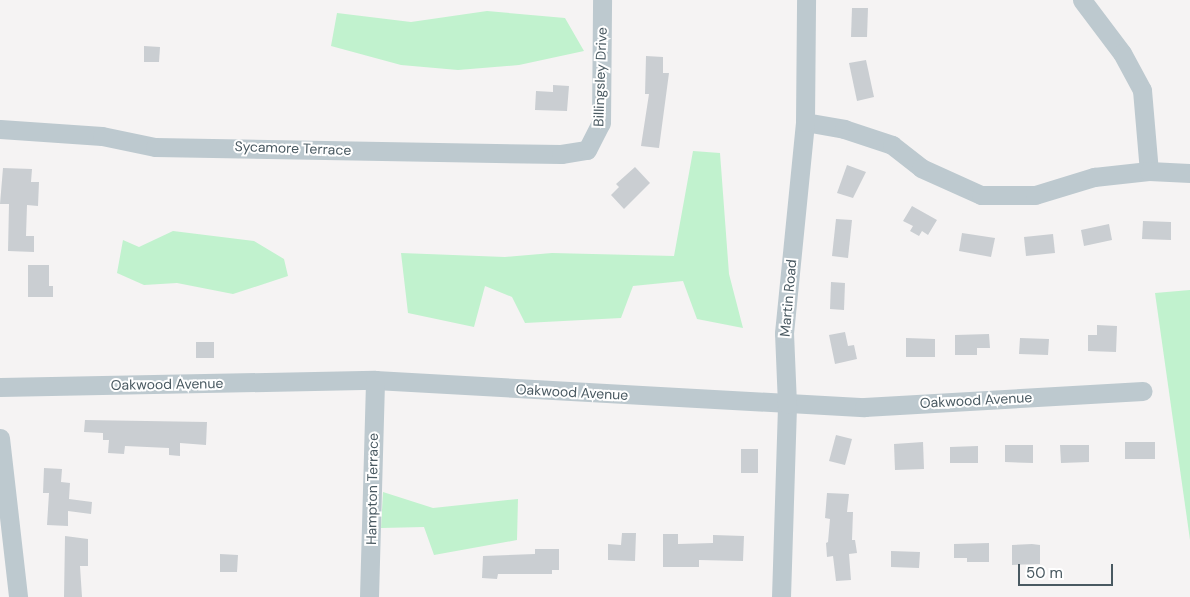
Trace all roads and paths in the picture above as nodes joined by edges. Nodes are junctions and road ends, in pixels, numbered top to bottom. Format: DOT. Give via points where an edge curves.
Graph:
graph roads {
  1 [pos="602,0"];
  2 [pos="806,0"];
  3 [pos="1082,0"];
  4 [pos="804,122"];
  5 [pos="0,129"];
  6 [pos="587,150"];
  7 [pos="1149,171"];
  8 [pos="1190,173"];
  9 [pos="375,380"];
  10 [pos="0,387"];
  11 [pos="1143,391"];
  12 [pos="787,404"];
  13 [pos="0,448"];
  14 [pos="18,597"];
  15 [pos="369,597"];
  16 [pos="781,597"];
  1 -- 6 [label="street, Billingsley Drive" via="601,123 594,143"];
  2 -- 4 [label="street, Martin Road"];
  3 -- 7 [label="street" via="1122,53 1142,90"];
  4 -- 7 [label="street" via="844,129 892,145 929,172 981,195 1035,195 1094,177"];
  4 -- 12 [label="street, Martin Road" via="784,333"];
  5 -- 6 [label="street, Sycamore Terrace" via="102,136 155,147 561,154"];
  7 -- 8 [label="street"];
  9 -- 10 [label="street, Oakwood Avenue"];
  9 -- 12 [label="street, Oakwood Avenue"];
  9 -- 15 [label="street, Hampton Terrace"];
  11 -- 12 [label="street, Oakwood Avenue" via="864,407"];
  12 -- 16 [label="street, Martin Road"];
  13 -- 14 [label="street"];
}
